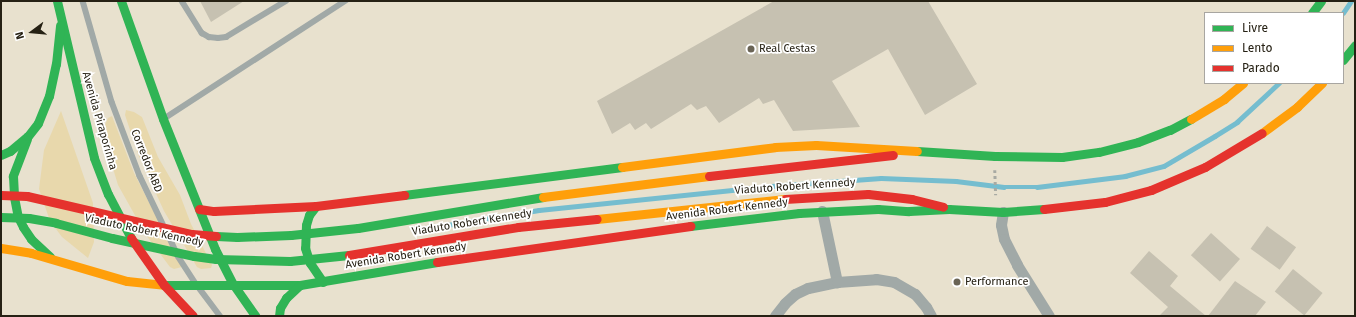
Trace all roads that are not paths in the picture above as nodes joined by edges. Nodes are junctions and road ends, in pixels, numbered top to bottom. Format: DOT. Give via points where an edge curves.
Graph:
graph roads {
  1 [pos="57,1"];
  2 [pos="83,1"];
  3 [pos="122,1"];
  4 [pos="182,1"];
  5 [pos="286,1"];
  6 [pos="345,1"];
  7 [pos="1321,1"];
  8 [pos="1313,12"];
  9 [pos="60,14"];
  10 [pos="1355,45"];
  11 [pos="1344,59"];
  12 [pos="1242,84"];
  13 [pos="1321,84"];
  14 [pos="163,119"];
  15 [pos="28,136"];
  16 [pos="922,152"];
  17 [pos="1,155"];
  18 [pos="1,195"];
  19 [pos="316,206"];
  20 [pos="199,209"];
  21 [pos="949,209"];
  22 [pos="822,211"];
  23 [pos="1003,212"];
  24 [pos="1,217"];
  25 [pos="1,248"];
  26 [pos="54,260"];
  27 [pos="323,282"];
  28 [pos="837,282"];
  29 [pos="197,284"];
  30 [pos="233,284"];
  31 [pos="164,285"];
  32 [pos="300,285"];
  33 [pos="193,316"];
  34 [pos="220,316"];
  35 [pos="255,316"];
  36 [pos="279,316"];
  37 [pos="775,316"];
  38 [pos="931,316"];
  39 [pos="1049,316"];
  1 -- 9 [label="main road, Avenida Piraporinha"];
  2 -- 29 [label="lane, Corredor ABD" via="105,81 140,176 178,256"];
  3 -- 14 [label="main road"];
  4 -- 5 [label="lane" via="202,33 218,38 226,37"];
  6 -- 14 [label="lane"];
  7 -- 8 [label="main road"];
  9 -- 15 [label="main road" via="56,64 49,96 38,123"];
  9 -- 31 [label="main road, Avenida Piraporinha" via="84,119 100,172 111,200 135,246"];
  10 -- 11 [label="main road"];
  12 -- 16 [label="main road" via="1219,102 1170,130 1099,152 1039,158"];
  13 -- 23 [label="main road, Avenida Robert Kennedy" via="1298,107 1269,129 1206,167 1168,185 1132,196 1076,206"];
  14 -- 20 [label="main road"];
  15 -- 17 [label="main road"];
  15 -- 26 [label="main road" via="16,162 13,176 14,202 18,217 31,239"];
  16 -- 18 [label="main road, Viaduto Robert Kennedy" via="535,198 315,234 214,236 172,230 53,201"];
  16 -- 19 [label="main road" via="816,145 775,147"];
  19 -- 20 [label="main road" via="221,211"];
  19 -- 27 [label="main road" via="306,224 305,248 310,263"];
  20 -- 30 [label="main road"];
  21 -- 22 [label="main road, Avenida Robert Kennedy"];
  21 -- 23 [label="main road, Avenida Robert Kennedy"];
  21 -- 24 [label="main road, Viaduto Robert Kennedy" via="912,199 868,194 828,195 518,227 330,258 290,261 194,256 56,223 29,218"];
  22 -- 27 [label="main road, Avenida Robert Kennedy" via="707,224 436,262"];
  22 -- 28 [label="street"];
  23 -- 39 [label="street" via="1000,225 1004,239"];
  25 -- 26 [label="main road, Avenida Robert Kennedy"];
  26 -- 31 [label="main road, Avenida Robert Kennedy" via="105,276"];
  27 -- 32 [label="main road, Avenida Robert Kennedy"];
  28 -- 37 [label="street" via="808,288 795,294"];
  28 -- 38 [label="street" via="876,279 894,282 915,294"];
  29 -- 30 [label="main road, Avenida Robert Kennedy"];
  29 -- 31 [label="main road, Avenida Robert Kennedy"];
  29 -- 34 [label="lane, Corredor ABD"];
  30 -- 32 [label="main road, Avenida Robert Kennedy"];
  30 -- 35 [label="main road"];
  31 -- 33 [label="main road, Avenida Piraporinha"];
  32 -- 36 [label="main road" via="286,298"];
}
